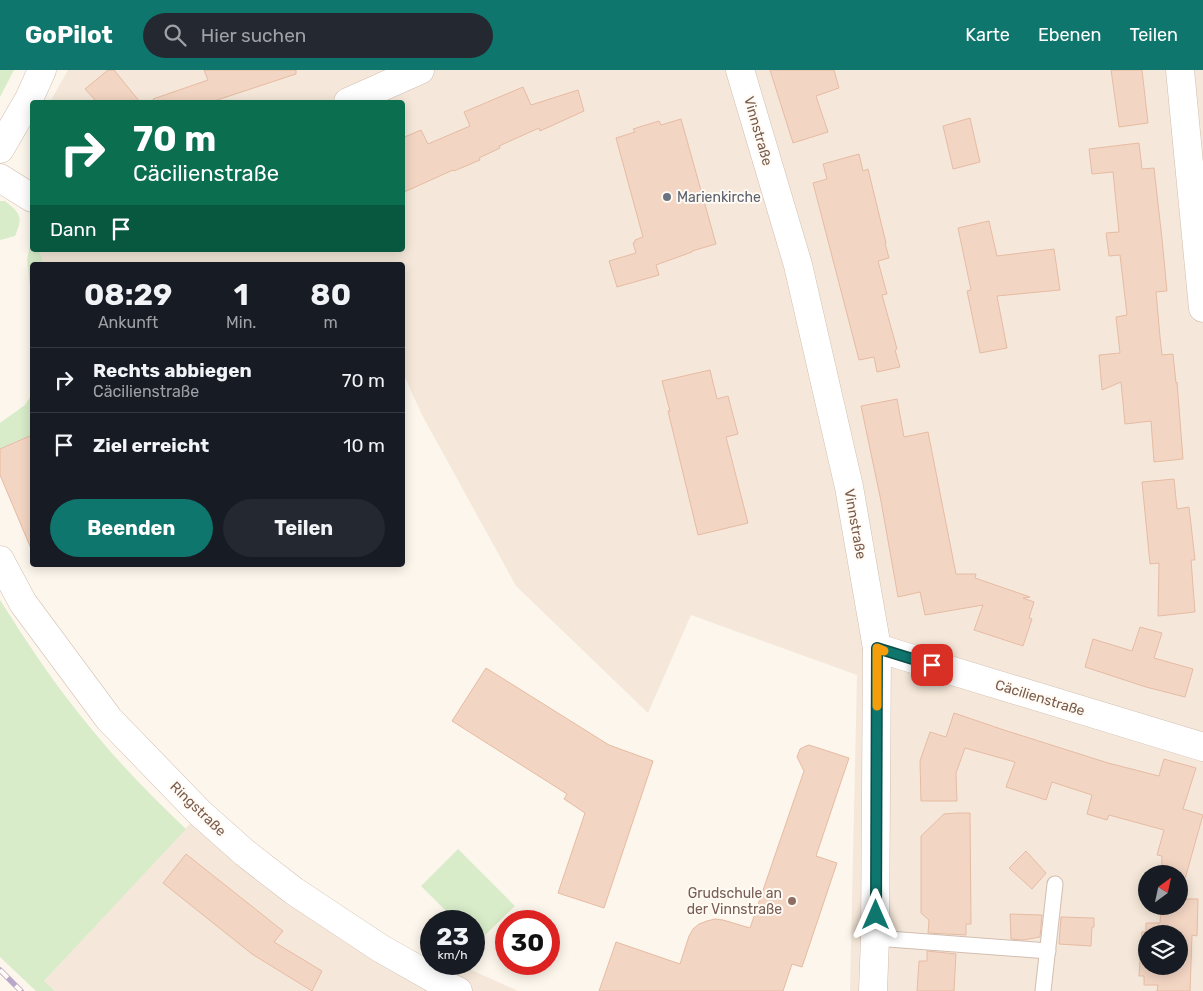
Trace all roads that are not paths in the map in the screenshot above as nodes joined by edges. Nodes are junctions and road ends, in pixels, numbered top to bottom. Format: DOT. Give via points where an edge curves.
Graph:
graph roads {
  1 [pos="42,70"];
  2 [pos="420,70"];
  3 [pos="740,70"];
  4 [pos="1180,70"];
  5 [pos="352,100"];
  6 [pos="0,149"];
  7 [pos="0,178"];
  8 [pos="30,197"];
  9 [pos="1203,308"];
  10 [pos="0,560"];
  11 [pos="877,648"];
  12 [pos="1203,747"];
  13 [pos="1055,884"];
  14 [pos="875,938"];
  15 [pos="1048,951"];
  16 [pos="458,991"];
  17 [pos="873,991"];
  18 [pos="1043,991"];
  1 -- 6 [label="street"];
  2 -- 5 [label="street"];
  3 -- 11 [label="street, Vinnstraße" via="798,265 849,487"];
  4 -- 9 [label="street"];
  7 -- 8 [label="street"];
  10 -- 16 [label="street, Ringstraße" via="23,603 109,719 200,813 294,891 380,948"];
  11 -- 12 [label="street, Cäcilienstraße"];
  11 -- 14 [label="street, Vinnstraße"];
  13 -- 15 [label="lane"];
  14 -- 15 [label="lane"];
  14 -- 17 [label="street, Vinnstraße"];
  15 -- 18 [label="lane"];
}
